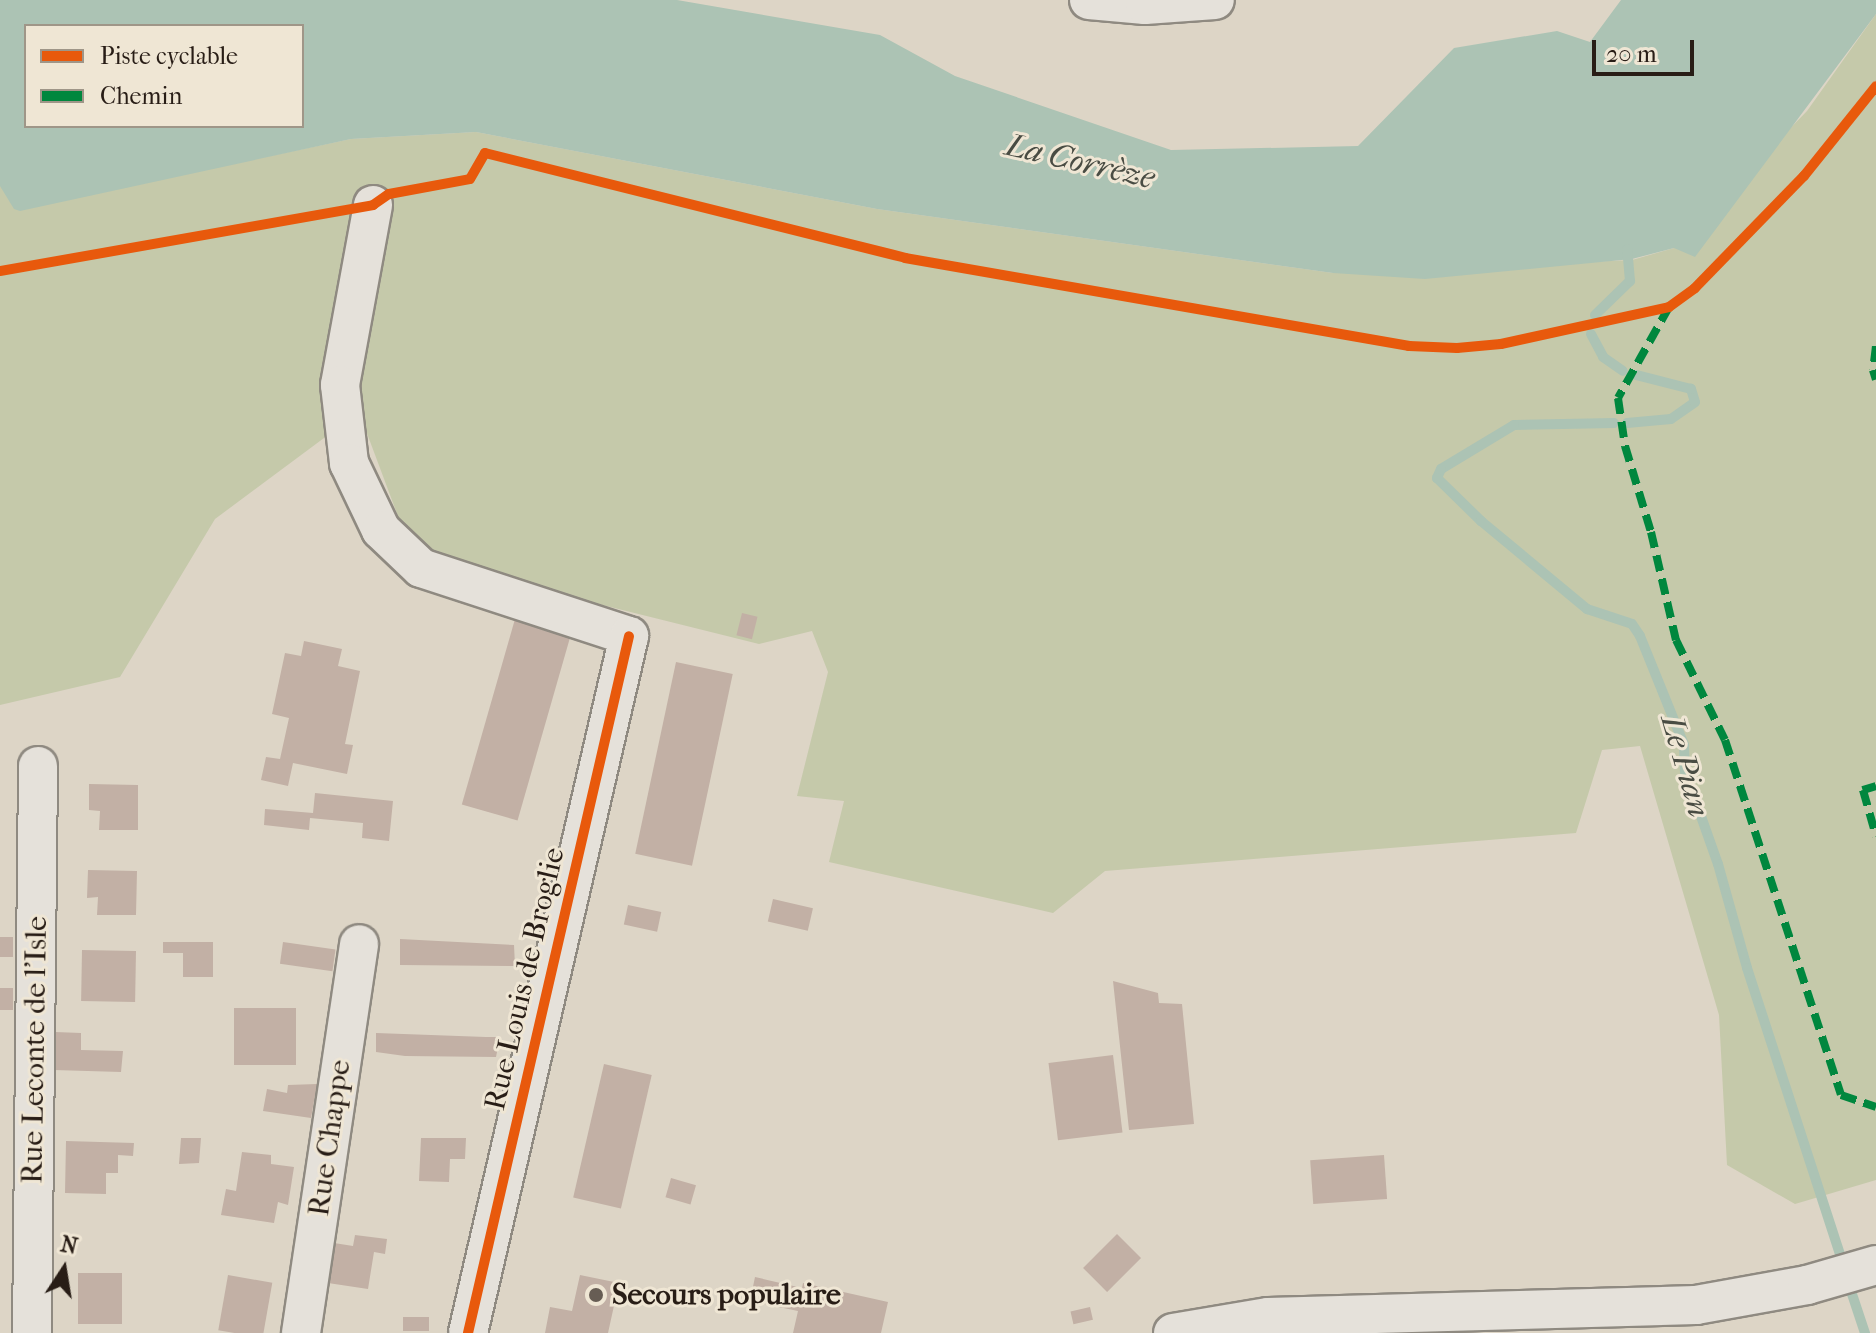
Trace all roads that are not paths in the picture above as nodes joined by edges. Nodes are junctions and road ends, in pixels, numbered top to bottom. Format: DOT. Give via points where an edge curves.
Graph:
graph roads {
  1 [pos="1089,0"];
  2 [pos="1215,0"];
  3 [pos="373,205"];
  4 [pos="38,766"];
  5 [pos="359,944"];
  6 [pos="1847,1274"];
  7 [pos="1546,1322"];
  8 [pos="32,1333"];
  9 [pos="301,1333"];
  10 [pos="468,1333"];
  11 [pos="1173,1333"];
  1 -- 2 [label="street" via="1145,5"];
  3 -- 10 [label="street, Rue Louis de Broglie" via="340,385 349,463 381,530 421,568 629,636"];
  4 -- 8 [label="street, Rue Leconte de l'Isle"];
  5 -- 9 [label="street, Rue Chappe"];
  6 -- 7 [label="street" via="1696,1305"];
  7 -- 11 [label="street" via="1268,1317"];
}
